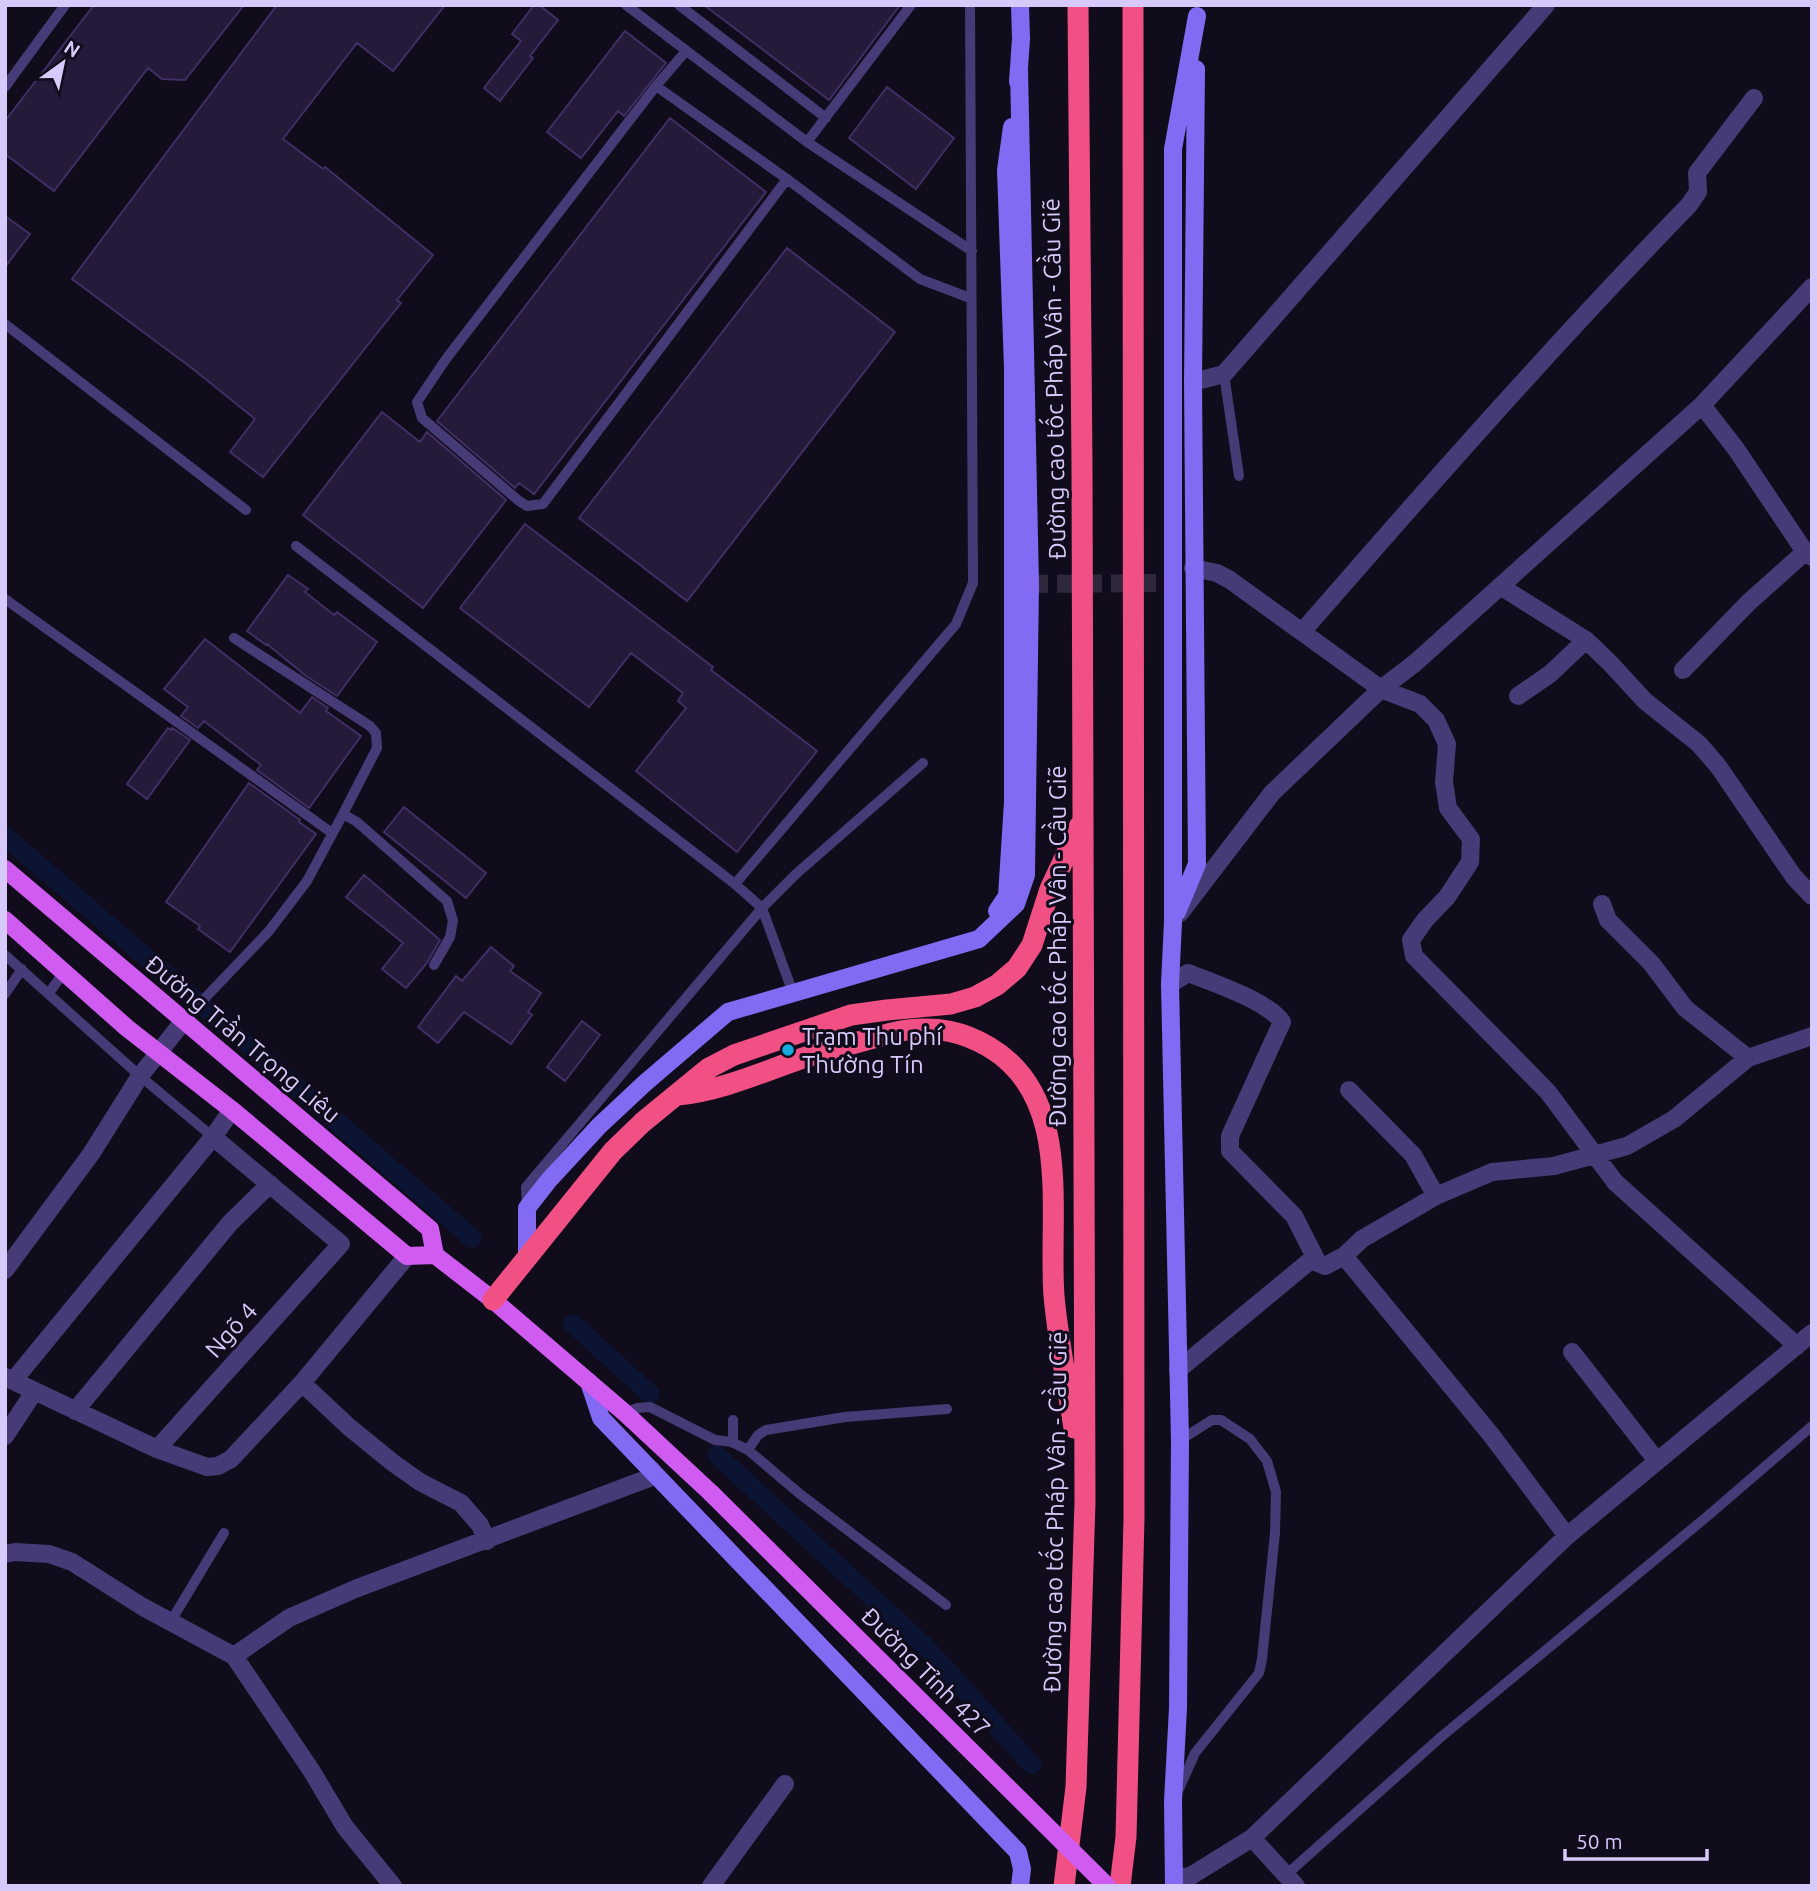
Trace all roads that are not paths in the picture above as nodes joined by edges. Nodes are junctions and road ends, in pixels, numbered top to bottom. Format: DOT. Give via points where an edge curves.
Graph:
graph roads {
  1 [pos="65,5"];
  2 [pos="626,5"];
  3 [pos="679,5"];
  4 [pos="911,5"];
  5 [pos="970,5"];
  6 [pos="1020,5"];
  7 [pos="1078,5"];
  8 [pos="1133,5"];
  9 [pos="1546,5"];
  10 [pos="1197,11"];
  11 [pos="686,51"];
  12 [pos="656,86"];
  13 [pos="5,87"];
  14 [pos="1754,98"];
  15 [pos="826,118"];
  16 [pos="807,142"];
  17 [pos="787,179"];
  18 [pos="972,251"];
  19 [pos="1812,287"];
  20 [pos="970,298"];
  21 [pos="5,324"];
  22 [pos="1224,374"];
  23 [pos="1193,382"];
  24 [pos="1702,405"];
  25 [pos="1239,476"];
  26 [pos="246,510"];
  27 [pos="296,546"];
  28 [pos="1808,554"];
  29 [pos="1194,569"];
  30 [pos="1500,586"];
  31 [pos="5,599"];
  32 [pos="1302,632"];
  33 [pos="234,638"];
  34 [pos="1586,640"];
  35 [pos="1683,670"];
  36 [pos="1381,689"];
  37 [pos="1518,696"];
  38 [pos="923,763"];
  39 [pos="344,814"];
  40 [pos="1082,820"];
  41 [pos="332,833"];
  42 [pos="5,869"];
  43 [pos="735,884"];
  44 [pos="1812,895"];
  45 [pos="1602,904"];
  46 [pos="762,908"];
  47 [pos="5,920"];
  48 [pos="1173,922"];
  49 [pos="5,955"];
  50 [pos="434,965"];
  51 [pos="22,969"];
  52 [pos="64,972"];
  53 [pos="1170,984"];
  54 [pos="5,993"];
  55 [pos="49,993"];
  56 [pos="793,993"];
  57 [pos="185,1019"];
  58 [pos="1812,1036"];
  59 [pos="158,1053"];
  60 [pos="1748,1058"];
  61 [pos="140,1076"];
  62 [pos="1349,1090"];
  63 [pos="678,1095"];
  64 [pos="232,1110"];
  65 [pos="214,1136"];
  66 [pos="1593,1155"];
  67 [pos="270,1184"];
  68 [pos="1436,1196"];
  69 [pos="527,1208"];
  70 [pos="407,1255"];
  71 [pos="435,1255"];
  72 [pos="1344,1256"];
  73 [pos="527,1260"];
  74 [pos="1317,1261"];
  75 [pos="5,1270"];
  76 [pos="493,1300"];
  77 [pos="1812,1333"];
  78 [pos="1797,1346"];
  79 [pos="1572,1352"];
  80 [pos="1178,1370"];
  81 [pos="9,1379"];
  82 [pos="589,1382"];
  83 [pos="302,1383"];
  84 [pos="34,1392"];
  85 [pos="947,1409"];
  86 [pos="75,1410"];
  87 [pos="625,1413"];
  88 [pos="733,1420"];
  89 [pos="1812,1426"];
  90 [pos="5,1436"];
  91 [pos="1180,1440"];
  92 [pos="733,1443"];
  93 [pos="158,1448"];
  94 [pos="748,1450"];
  95 [pos="1657,1461"];
  96 [pos="651,1469"];
  97 [pos="1085,1502"];
  98 [pos="224,1533"];
  99 [pos="1567,1536"];
  100 [pos="487,1541"];
  101 [pos="5,1554"];
  102 [pos="946,1605"];
  103 [pos="171,1621"];
  104 [pos="234,1656"];
  105 [pos="785,1784"];
  106 [pos="1173,1801"];
  107 [pos="1252,1838"];
  108 [pos="1291,1880"];
  109 [pos="1174,1881"];
  110 [pos="385,1883"];
  111 [pos="711,1886"];
  112 [pos="1020,1886"];
  113 [pos="1065,1886"];
  114 [pos="1107,1886"];
  115 [pos="1120,1886"];
  1 -- 13 [label="lane"];
  2 -- 11 [label="lane"];
  3 -- 15 [label="lane"];
  4 -- 15 [label="lane"];
  5 -- 18 [label="lane"];
  6 -- 56 [label="street" via="1019,70 1006,170 1013,368 1013,802 1007,896 979,939"];
  7 -- 40 [label="highway, Đường cao tốc Pháp Vân - Cầu Giẽ"];
  8 -- 115 [label="highway" via="1134,1518 1126,1838"];
  9 -- 22 [label="street"];
  10 -- 23 [label="street"];
  10 -- 48 [label="street" via="1173,149"];
  11 -- 12 [label="lane"];
  11 -- 16 [label="lane"];
  12 -- 17 [label="lane"];
  12 -- 17 [label="lane" via="417,402 422,418 519,501 527,506 543,504"];
  14 -- 32 [label="street" via="1697,173 1698,192 1689,205 1429,485"];
  15 -- 16 [label="lane"];
  16 -- 18 [label="lane"];
  17 -- 20 [label="lane" via="920,279"];
  18 -- 20 [label="lane"];
  19 -- 24 [label="street"];
  20 -- 43 [label="lane" via="973,583 956,624"];
  21 -- 26 [label="lane"];
  22 -- 23 [label="street"];
  22 -- 25 [label="lane"];
  23 -- 29 [label="street"];
  24 -- 28 [label="street"];
  24 -- 30 [label="street"];
  27 -- 43 [label="lane"];
  28 -- 35 [label="street" via="1748,603"];
  29 -- 32 [label="street" via="1230,580"];
  29 -- 48 [label="street" via="1198,864"];
  30 -- 34 [label="street"];
  30 -- 36 [label="street"];
  31 -- 41 [label="lane"];
  32 -- 36 [label="street"];
  33 -- 39 [label="lane" via="376,733 376,748"];
  34 -- 37 [label="street"];
  34 -- 44 [label="street" via="1645,701 1699,744 1794,877"];
  36 -- 48 [label="street" via="1272,793"];
  36 -- 66 [label="street" via="1420,704 1436,720 1447,744 1444,782 1448,808 1471,839 1470,862 1411,940 1414,956 1548,1092"];
  38 -- 46 [label="lane"];
  39 -- 41 [label="lane"];
  39 -- 50 [label="lane" via="447,901 453,921 450,937"];
  40 -- 63 [label="highway" via="1050,889 1032,945 1017,968 997,985 951,1004 852,1015 744,1052 709,1068"];
  40 -- 97 [label="highway, Đường cao tốc Pháp Vân - Cầu Giẽ"];
  41 -- 57 [label="lane" via="307,881 269,931"];
  42 -- 57 [label="main road, Đường Trần Trọng Liêu"];
  43 -- 46 [label="lane"];
  45 -- 60 [label="street" via="1608,920 1651,963 1685,1008"];
  46 -- 56 [label="lane"];
  46 -- 69 [label="lane" via="526,1187"];
  47 -- 52 [label="main road"];
  48 -- 53 [label="street"];
  49 -- 51 [label="lane"];
  51 -- 54 [label="lane"];
  51 -- 55 [label="lane"];
  52 -- 55 [label="lane"];
  52 -- 59 [label="main road"];
  53 -- 74 [label="street" via="1188,973 1227,988 1282,1022 1230,1136 1230,1151 1294,1216"];
  53 -- 80 [label="street"];
  55 -- 61 [label="lane"];
  56 -- 69 [label="street" via="728,1012 599,1126"];
  57 -- 59 [label="street"];
  57 -- 71 [label="main road, Đường Trần Trọng Liêu" via="430,1229"];
  58 -- 60 [label="street"];
  59 -- 61 [label="street"];
  59 -- 64 [label="main road"];
  60 -- 66 [label="street" via="1674,1119 1627,1146"];
  61 -- 65 [label="lane"];
  61 -- 75 [label="street" via="91,1154"];
  62 -- 68 [label="street" via="1413,1155"];
  63 -- 73 [label="highway" via="613,1152"];
  63 -- 97 [label="highway" via="700,1093 905,1030 943,1028 1000,1053 1027,1080 1041,1109 1055,1195 1054,1296"];
  64 -- 65 [label="street"];
  64 -- 70 [label="main road"];
  65 -- 67 [label="street"];
  65 -- 81 [label="street"];
  66 -- 68 [label="street" via="1554,1166 1492,1172"];
  66 -- 78 [label="street" via="1615,1182"];
  67 -- 86 [label="street" via="230,1223"];
  67 -- 93 [label="street, Ngõ 4" via="341,1244"];
  68 -- 72 [label="street" via="1362,1239"];
  69 -- 73 [label="street"];
  70 -- 71 [label="main road"];
  70 -- 83 [label="street"];
  71 -- 76 [label="main road"];
  72 -- 74 [label="street" via="1325,1266"];
  72 -- 99 [label="street" via="1492,1436"];
  73 -- 76 [label="highway"];
  74 -- 80 [label="street" via="1311,1260"];
  76 -- 82 [label="main road"];
  77 -- 78 [label="street"];
  78 -- 95 [label="street"];
  79 -- 95 [label="street"];
  80 -- 91 [label="street"];
  81 -- 84 [label="street"];
  82 -- 87 [label="main road"];
  82 -- 96 [label="street" via="601,1418"];
  83 -- 93 [label="street" via="231,1459 218,1466 207,1467"];
  83 -- 100 [label="street" via="392,1462 461,1503"];
  84 -- 86 [label="street"];
  84 -- 90 [label="street"];
  85 -- 94 [label="lane" via="845,1417 766,1430"];
  86 -- 93 [label="street"];
  87 -- 92 [label="lane" via="650,1407 715,1440"];
  87 -- 114 [label="main road, Đường Tỉnh 427, bridge"];
  88 -- 92 [label="lane"];
  89 -- 108 [label="lane" via="1441,1737"];
  91 -- 106 [label="street"];
  91 -- 106 [label="lane" via="1213,1420 1222,1420 1250,1439 1267,1461 1276,1492 1259,1673 1195,1753"];
  92 -- 94 [label="lane"];
  94 -- 102 [label="lane"];
  95 -- 99 [label="street"];
  96 -- 100 [label="street" via="647,1479"];
  96 -- 112 [label="street" via="1018,1852"];
  97 -- 113 [label="highway, Đường cao tốc Pháp Vân - Cầu Giẽ" via="1076,1787"];
  98 -- 103 [label="lane"];
  99 -- 107 [label="street"];
  100 -- 104 [label="street" via="289,1618"];
  101 -- 103 [label="street" via="49,1554 72,1562"];
  103 -- 104 [label="street"];
  104 -- 110 [label="street"];
  105 -- 111 [label="street"];
  106 -- 109 [label="street"];
  107 -- 108 [label="street"];
  107 -- 109 [label="street" via="1189,1877"];
}
